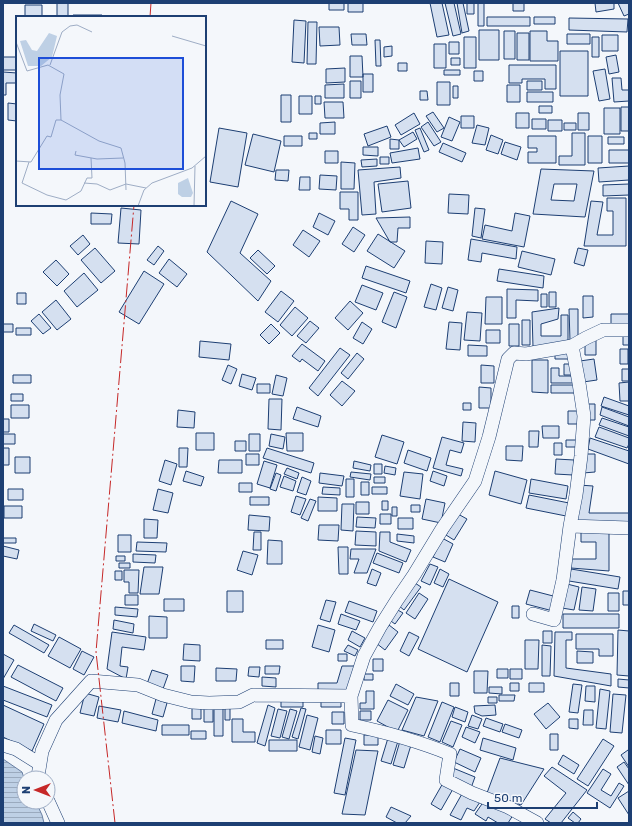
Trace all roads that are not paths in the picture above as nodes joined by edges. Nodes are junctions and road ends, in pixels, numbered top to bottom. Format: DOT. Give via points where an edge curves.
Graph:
graph roads {
  1 [pos="629,330"];
  2 [pos="572,346"];
  3 [pos="570,526"];
  4 [pos="629,528"];
  5 [pos="533,614"];
  6 [pos="351,696"];
  7 [pos="3,745"];
  8 [pos="40,764"];
  9 [pos="39,770"];
  10 [pos="52,810"];
  11 [pos="58,823"];
  12 [pos="536,823"];
  1 -- 2 [label="street" via="603,330"];
  2 -- 3 [label="street" via="584,416 581,456"];
  2 -- 6 [label="street" via="514,354 508,359 489,437 475,481 380,627 364,656"];
  3 -- 4 [label="street"];
  3 -- 5 [label="street" via="563,580 554,620"];
  6 -- 8 [label="street" via="253,695 239,702 191,702 138,686 91,681 56,720 42,751"];
  6 -- 12 [label="street" via="352,725 431,746 450,754 446,780 508,807"];
  7 -- 8 [label="street" via="16,749"];
  8 -- 9 [label="street"];
  10 -- 11 [label="street"];
}
